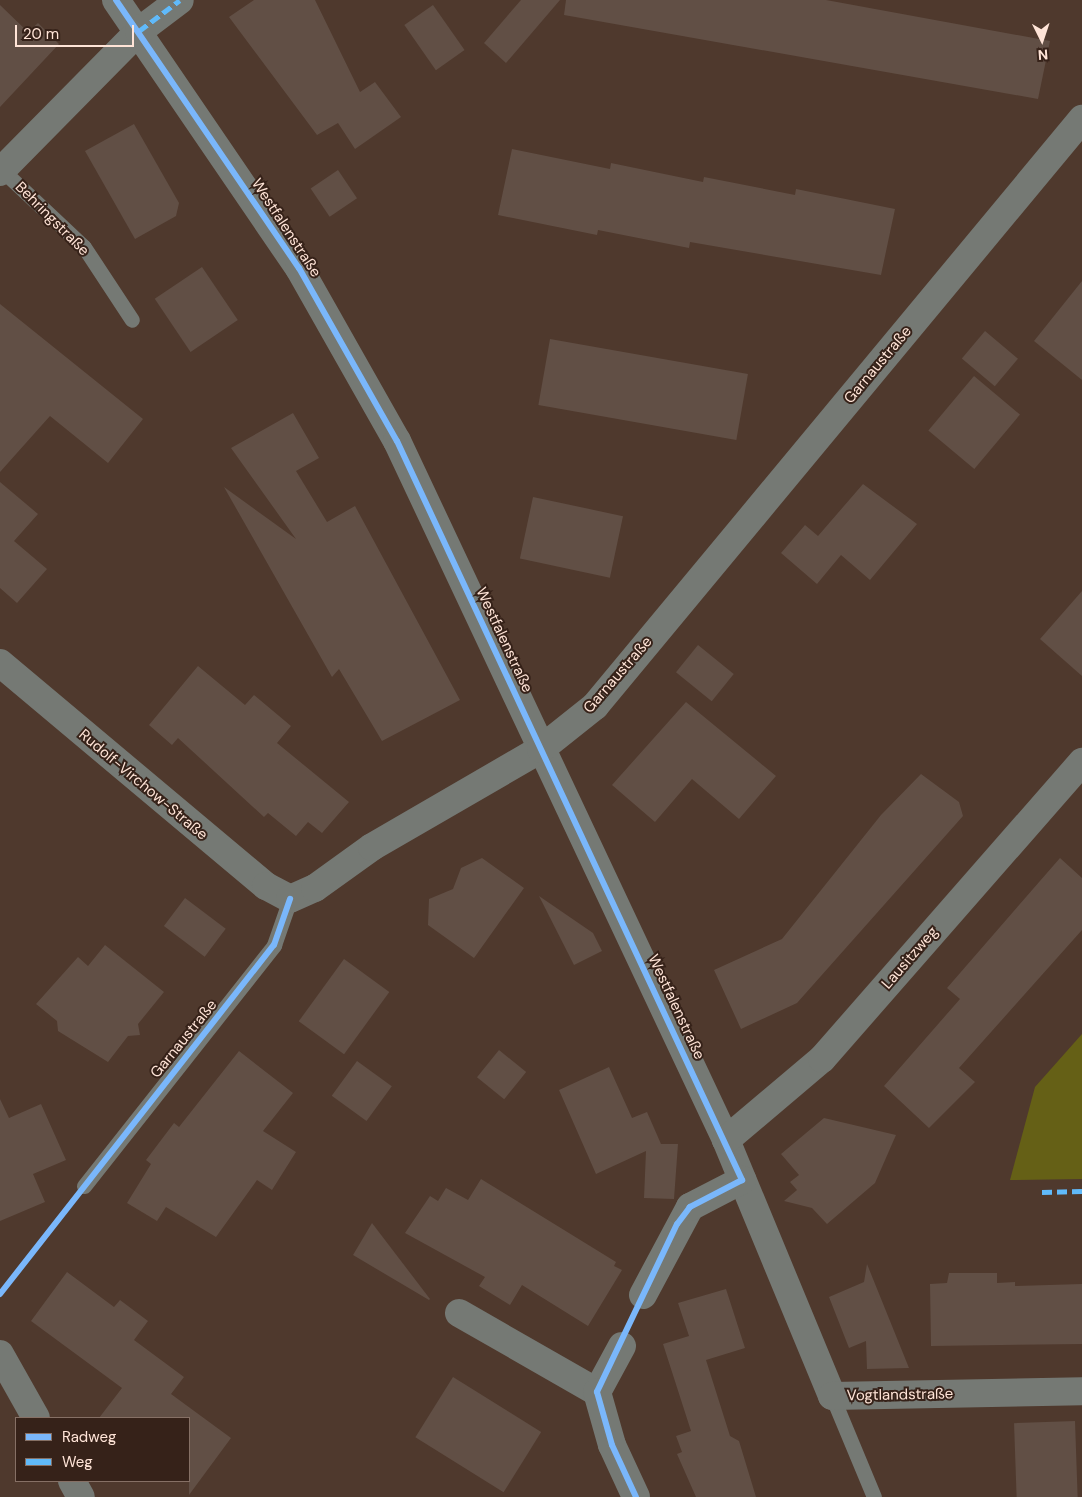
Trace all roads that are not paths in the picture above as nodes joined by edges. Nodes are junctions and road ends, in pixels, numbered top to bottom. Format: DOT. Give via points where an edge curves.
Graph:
graph roads {
  1 [pos="116,0"];
  2 [pos="180,0"];
  3 [pos="139,31"];
  4 [pos="1082,119"];
  5 [pos="1,171"];
  6 [pos="132,320"];
  7 [pos="0,663"];
  8 [pos="541,749"];
  9 [pos="1082,762"];
  10 [pos="290,900"];
  11 [pos="726,1140"];
  12 [pos="742,1180"];
  13 [pos="84,1186"];
  14 [pos="643,1295"];
  15 [pos="459,1313"];
  16 [pos="622,1346"];
  17 [pos="0,1354"];
  18 [pos="1082,1391"];
  19 [pos="597,1392"];
  20 [pos="832,1396"];
  21 [pos="35,1417"];
  22 [pos="73,1482"];
  23 [pos="81,1497"];
  24 [pos="636,1497"];
  25 [pos="874,1497"];
  1 -- 3 [label="street, Westfalenstraße"];
  2 -- 3 [label="street, Behringstraße"];
  3 -- 5 [label="street, Behringstraße"];
  3 -- 8 [label="street, Westfalenstraße" via="299,268 386,421"];
  4 -- 8 [label="street, Garnaustraße" via="595,706"];
  5 -- 6 [label="lane, Behringstraße" via="84,247"];
  7 -- 10 [label="street, Rudolf-Virchow-Straße" via="221,852"];
  8 -- 10 [label="street, Garnaustraße"];
  8 -- 11 [label="street, Westfalenstraße"];
  9 -- 11 [label="street, Lausitzweg" via="822,1059"];
  10 -- 13 [label="lane, Garnaustraße" via="274,946"];
  11 -- 12 [label="street, Westfalenstraße"];
  12 -- 14 [label="street" via="690,1207"];
  12 -- 20 [label="street, Vogtlandstraße"];
  15 -- 19 [label="street"];
  16 -- 19 [label="street"];
  17 -- 21 [label="street"];
  18 -- 20 [label="street, Vogtlandstraße"];
  19 -- 24 [label="street" via="612,1445"];
  20 -- 25 [label="lane"];
  22 -- 23 [label="street"];
}
